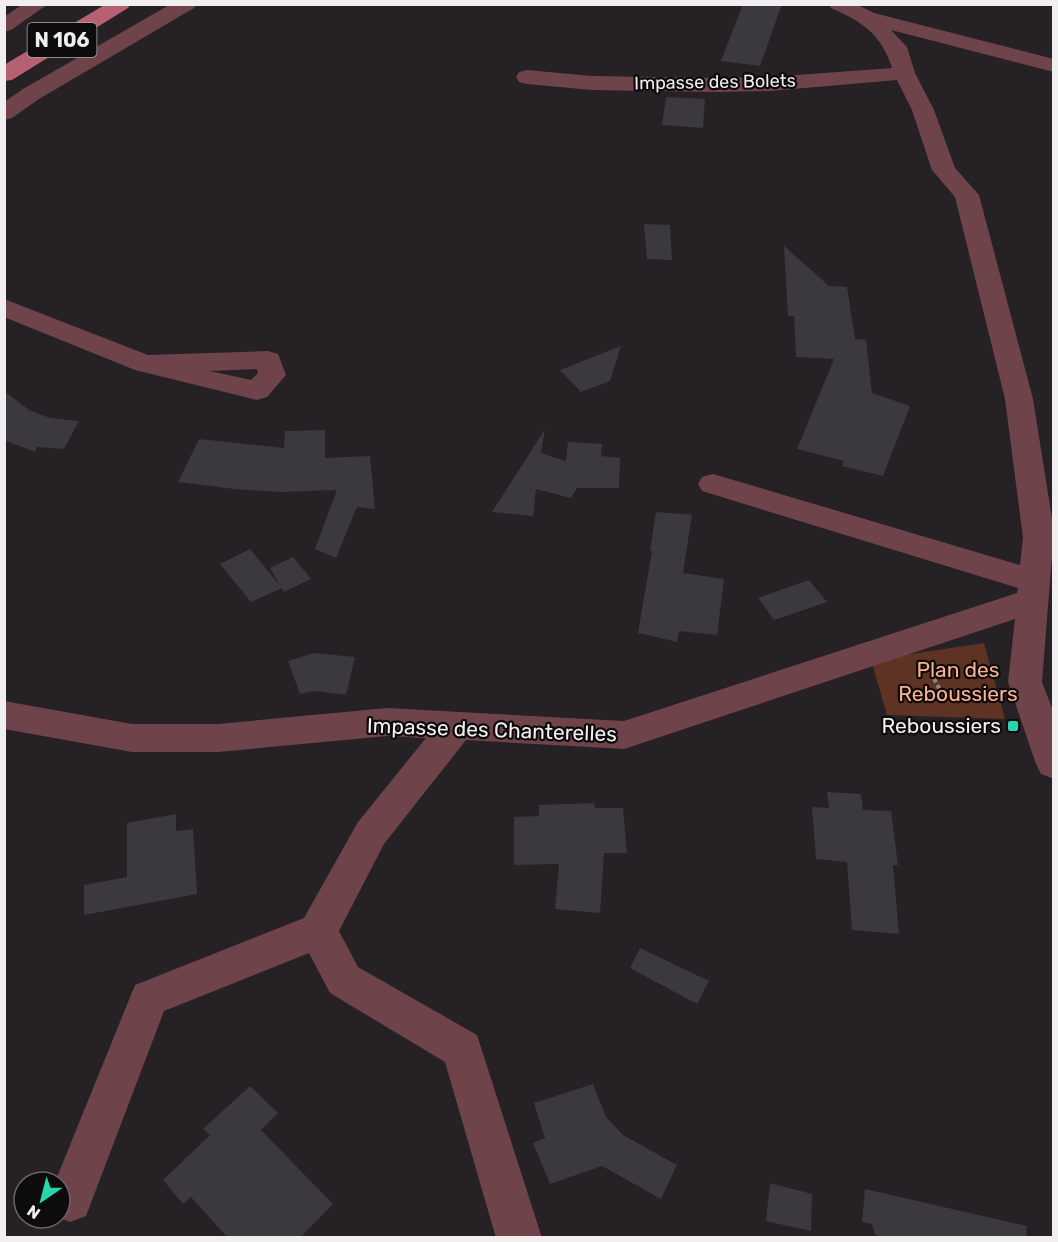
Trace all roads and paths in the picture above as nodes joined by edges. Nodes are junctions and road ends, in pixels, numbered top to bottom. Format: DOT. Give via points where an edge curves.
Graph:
graph roads {
  1 [pos="38,4"];
  2 [pos="187,4"];
  3 [pos="838,4"];
  4 [pos="120,5"];
  5 [pos="867,17"];
  6 [pos="4,26"];
  7 [pos="1053,66"];
  8 [pos="904,73"];
  9 [pos="4,75"];
  10 [pos="527,76"];
  11 [pos="4,113"];
  12 [pos="4,307"];
  13 [pos="146,364"];
  14 [pos="713,483"];
  15 [pos="1034,591"];
  16 [pos="4,715"];
  17 [pos="457,726"];
  18 [pos="1053,764"];
  19 [pos="318,931"];
  20 [pos="72,1195"];
  21 [pos="519,1238"];
  1 -- 6 [label="street"];
  2 -- 11 [label="street"];
  3 -- 5 [label="street"];
  4 -- 9 [label="main road, N 106"];
  5 -- 7 [label="street"];
  5 -- 8 [label="street" via="896,47"];
  8 -- 10 [label="street, Impasse des Bolets" via="716,85 592,83"];
  8 -- 15 [label="street" via="923,110 944,170 967,195 1019,399 1039,538"];
  12 -- 13 [label="street"];
  14 -- 15 [label="street"];
  15 -- 17 [label="street, Impasse des Chanterelles" via="624,735"];
  15 -- 18 [label="street" via="1025,682"];
  16 -- 17 [label="street, Impasse des Chanterelles" via="132,738 218,738 387,722"];
  17 -- 19 [label="street" via="370,833"];
  19 -- 20 [label="street" via="149,998"];
  19 -- 21 [label="street" via="344,980 462,1049"];
}
